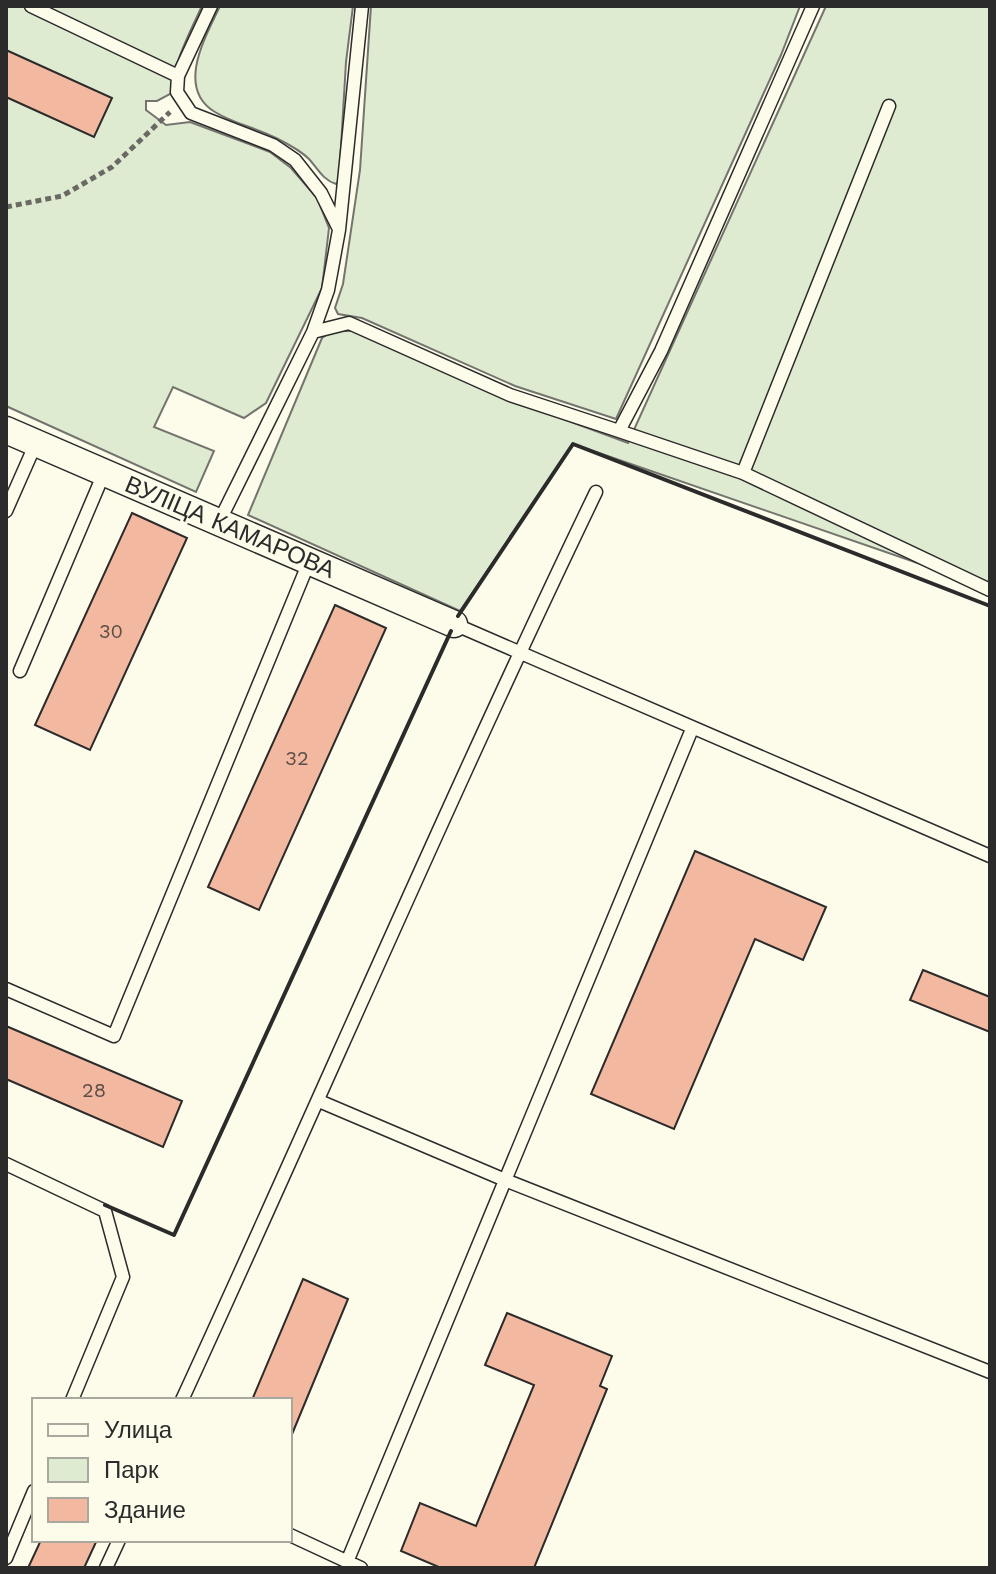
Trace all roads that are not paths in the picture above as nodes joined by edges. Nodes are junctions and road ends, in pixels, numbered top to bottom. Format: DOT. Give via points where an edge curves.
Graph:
graph roads {
  1 [pos="31,6"];
  2 [pos="211,6"];
  3 [pos="362,6"];
  4 [pos="813,6"];
  5 [pos="178,76"];
  6 [pos="889,106"];
  7 [pos="339,230"];
  8 [pos="313,332"];
  9 [pos="6,430"];
  10 [pos="619,431"];
  11 [pos="36,443"];
  12 [pos="104,473"];
  13 [pos="743,473"];
  14 [pos="596,492"];
  15 [pos="6,511"];
  16 [pos="219,522"];
  17 [pos="309,562"];
  18 [pos="990,590"];
  19 [pos="454,624"];
  20 [pos="519,653"];
  21 [pos="20,671"];
  22 [pos="692,729"];
  23 [pos="990,856"];
  24 [pos="6,989"];
  25 [pos="319,1101"];
  26 [pos="6,1164"];
  27 [pos="505,1180"];
  28 [pos="990,1372"];
  29 [pos="73,1398"];
  30 [pos="183,1398"];
  31 [pos="32,1496"];
  32 [pos="292,1536"];
  33 [pos="118,1542"];
  34 [pos="6,1558"];
  35 [pos="347,1562"];
  36 [pos="106,1568"];
  37 [pos="361,1568"];
  1 -- 5 [label="lane"];
  2 -- 5 [label="lane"];
  3 -- 7 [label="lane"];
  4 -- 10 [label="lane" via="661,351"];
  5 -- 7 [label="lane" via="177,92 191,113 273,145 295,160 321,193"];
  6 -- 13 [label="lane"];
  7 -- 8 [label="lane" via="328,290"];
  8 -- 10 [label="lane" via="349,323 510,395"];
  8 -- 16 [label="lane"];
  9 -- 11 [label="street, ВУЛІЦА КАМАРОВА"];
  10 -- 13 [label="lane"];
  11 -- 12 [label="street, ВУЛІЦА КАМАРОВА"];
  11 -- 15 [label="lane"];
  12 -- 16 [label="street, ВУЛІЦА КАМАРОВА"];
  12 -- 21 [label="lane"];
  13 -- 18 [label="lane"];
  14 -- 20 [label="lane"];
  16 -- 17 [label="street, ВУЛІЦА КАМАРОВА"];
  17 -- 19 [label="street, ВУЛІЦА КАМАРОВА"];
  17 -- 24 [label="lane" via="114,1036"];
  19 -- 20 [label="lane"];
  20 -- 22 [label="lane"];
  20 -- 25 [label="lane"];
  22 -- 23 [label="lane"];
  22 -- 27 [label="lane"];
  25 -- 27 [label="lane"];
  25 -- 30 [label="lane"];
  26 -- 29 [label="lane" via="105,1211 123,1277"];
  27 -- 28 [label="lane"];
  27 -- 35 [label="lane"];
  31 -- 34 [label="lane"];
  32 -- 35 [label="lane"];
  33 -- 36 [label="lane"];
  35 -- 37 [label="lane"];
}
